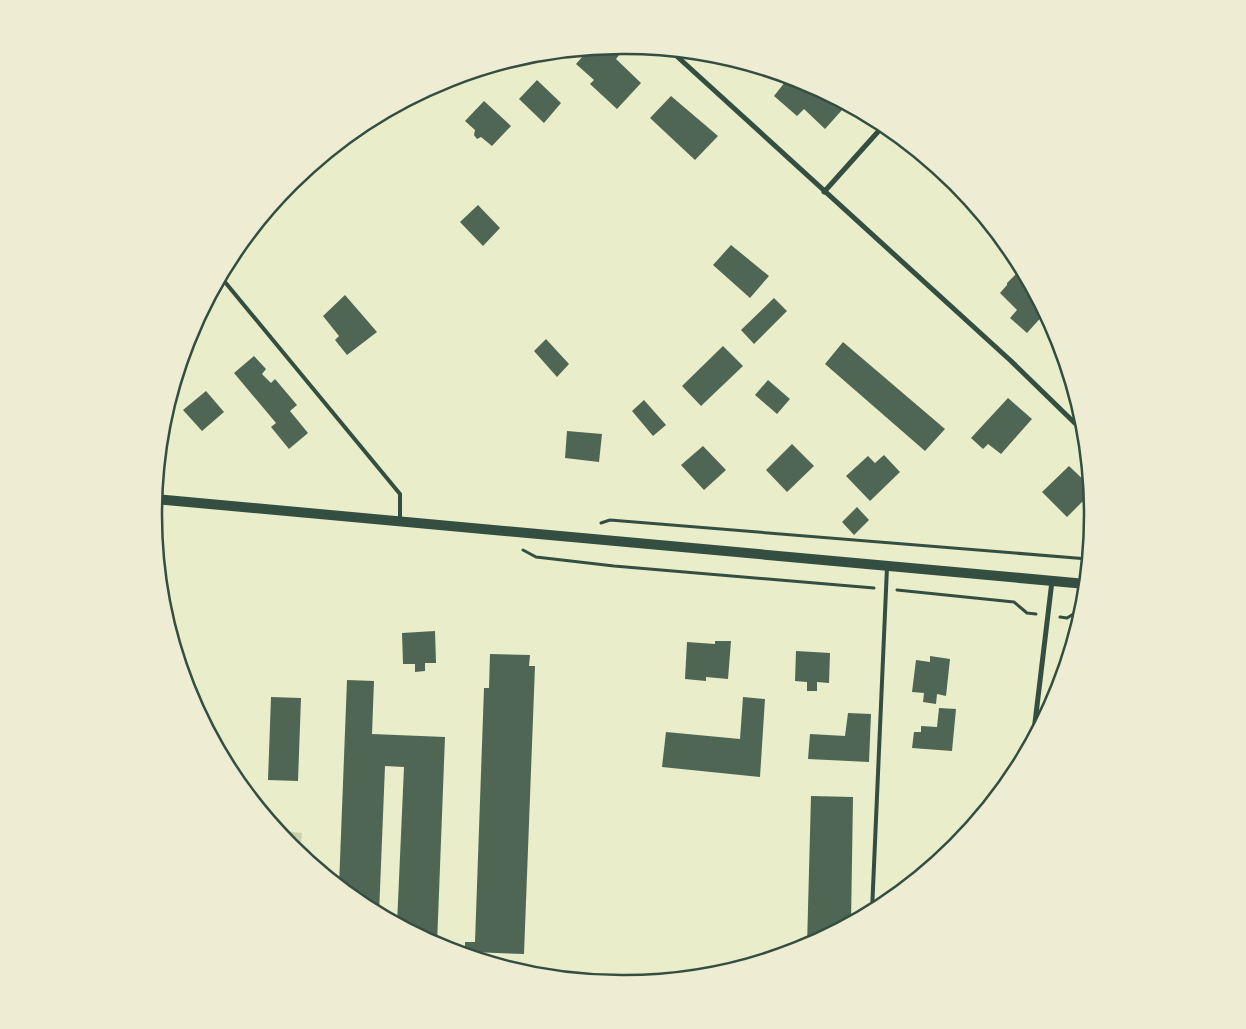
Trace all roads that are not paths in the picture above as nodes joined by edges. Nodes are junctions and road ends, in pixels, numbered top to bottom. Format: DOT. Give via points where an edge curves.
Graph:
graph roads {
  1 [pos="678,58"];
  2 [pos="879,131"];
  3 [pos="824,192"];
  4 [pos="225,282"];
  5 [pos="1075,424"];
  6 [pos="162,500"];
  7 [pos="400,521"];
  8 [pos="887,567"];
  9 [pos="1052,581"];
  10 [pos="1079,583"];
  11 [pos="1034,721"];
  12 [pos="872,902"];
  1 -- 3 [label="street"];
  2 -- 3 [label="street"];
  3 -- 5 [label="street" via="1011,361"];
  4 -- 7 [label="lane" via="400,494"];
  6 -- 7 [label="main road"];
  7 -- 8 [label="main road"];
  8 -- 9 [label="main road"];
  8 -- 12 [label="lane"];
  9 -- 10 [label="main road"];
  9 -- 11 [label="street"];
}
